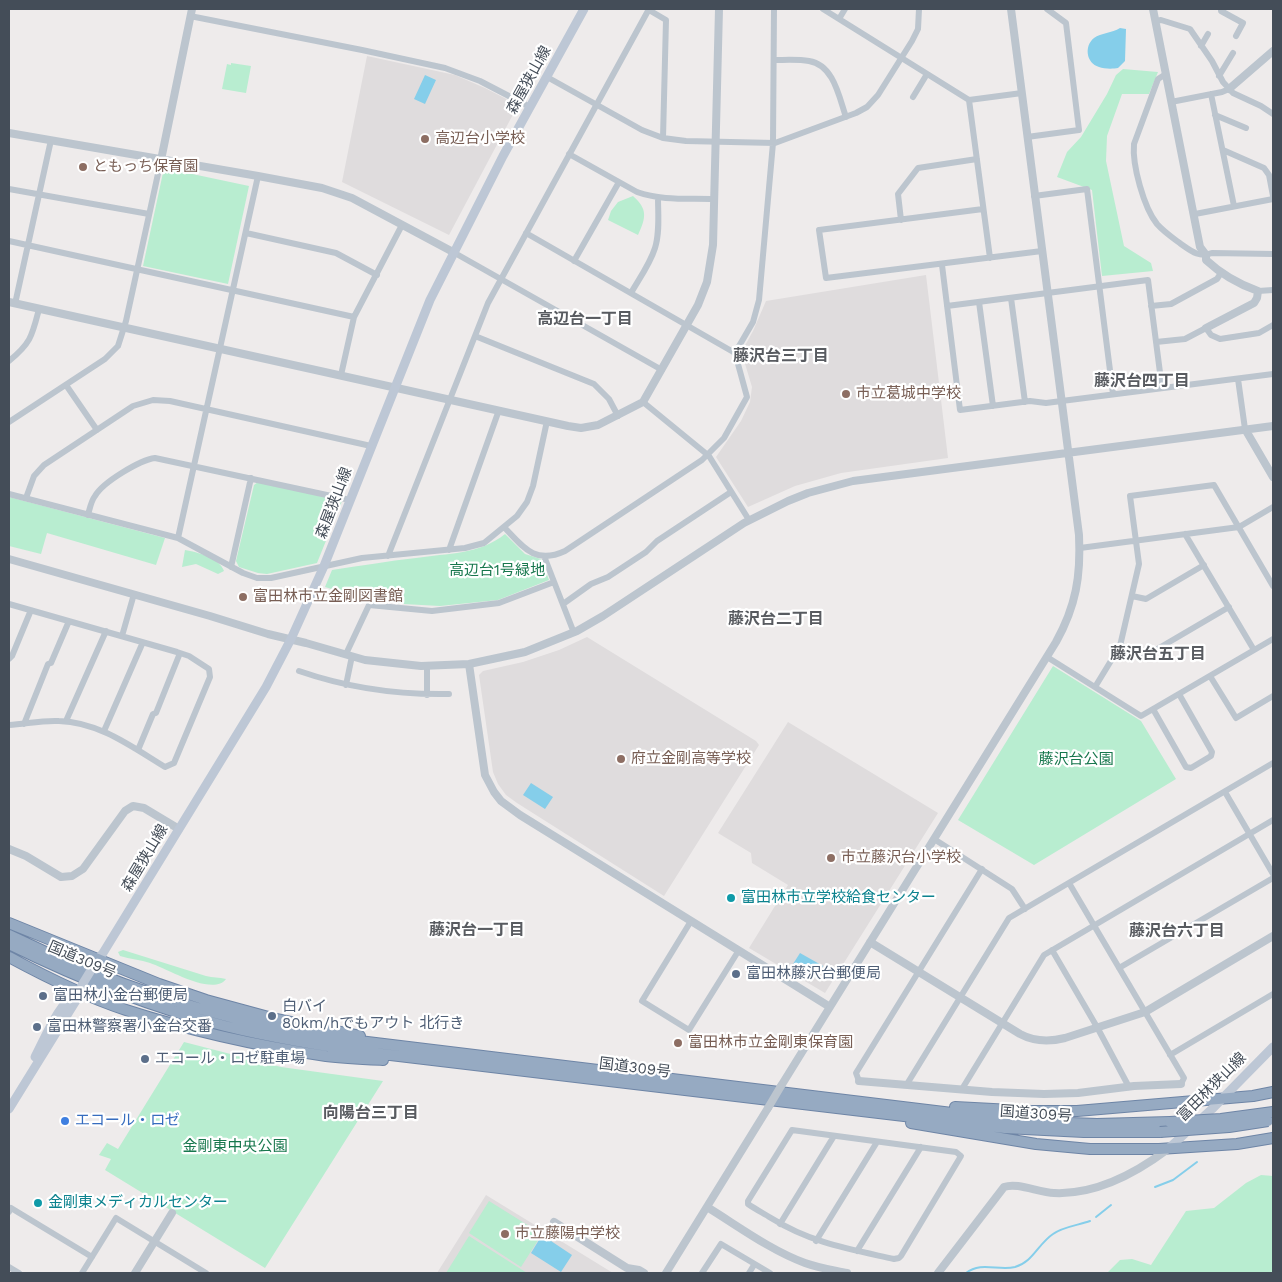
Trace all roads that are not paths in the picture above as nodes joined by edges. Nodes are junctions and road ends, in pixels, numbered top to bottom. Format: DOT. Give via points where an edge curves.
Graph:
graph roads {
  1 [pos="584,9"];
  2 [pos="649,9"];
  3 [pos="718,9"];
  4 [pos="774,9"];
  5 [pos="823,9"];
  6 [pos="845,9"];
  7 [pos="919,9"];
  8 [pos="1011,9"];
  9 [pos="1048,9"];
  10 [pos="1153,9"];
  11 [pos="1221,9"];
  12 [pos="191,12"];
  13 [pos="839,19"];
  14 [pos="1155,21"];
  15 [pos="1208,34"];
  16 [pos="1236,36"];
  17 [pos="1201,46"];
  18 [pos="1273,50"];
  19 [pos="1233,53"];
  20 [pos="902,58"];
  21 [pos="774,60"];
  22 [pos="927,74"];
  23 [pos="1166,74"];
  24 [pos="1219,76"];
  25 [pos="547,77"];
  26 [pos="1229,88"];
  27 [pos="1022,93"];
  28 [pos="1211,94"];
  29 [pos="913,97"];
  30 [pos="969,100"];
  31 [pos="1171,102"];
  32 [pos="597,104"];
  33 [pos="530,107"];
  34 [pos="1273,114"];
  35 [pos="1216,115"];
  36 [pos="846,117"];
  37 [pos="1246,128"];
  38 [pos="9,133"];
  39 [pos="1027,137"];
  40 [pos="664,138"];
  41 [pos="51,140"];
  42 [pos="716,142"];
  43 [pos="773,143"];
  44 [pos="1223,150"];
  45 [pos="569,154"];
  46 [pos="977,159"];
  47 [pos="161,160"];
  48 [pos="258,176"];
  49 [pos="620,182"];
  50 [pos="9,189"];
  51 [pos="39,194"];
  52 [pos="1034,196"];
  53 [pos="658,197"];
  54 [pos="1273,197"];
  55 [pos="714,198"];
  56 [pos="1234,206"];
  57 [pos="983,209"];
  58 [pos="149,214"];
  59 [pos="1194,214"];
  60 [pos="901,220"];
  61 [pos="402,225"];
  62 [pos="246,233"];
  63 [pos="526,233"];
  64 [pos="9,241"];
  65 [pos="28,245"];
  66 [pos="1042,251"];
  67 [pos="453,252"];
  68 [pos="1273,254"];
  69 [pos="1206,255"];
  70 [pos="990,258"];
  71 [pos="574,261"];
  72 [pos="942,264"];
  73 [pos="137,270"];
  74 [pos="1221,273"];
  75 [pos="377,274"];
  76 [pos="500,279"];
  77 [pos="1099,286"];
  78 [pos="233,289"];
  79 [pos="1273,290"];
  80 [pos="1258,291"];
  81 [pos="631,293"];
  82 [pos="1047,293"];
  83 [pos="1011,298"];
  84 [pos="979,302"];
  85 [pos="12,303"];
  86 [pos="947,306"];
  87 [pos="1151,306"];
  88 [pos="40,309"];
  89 [pos="354,317"];
  90 [pos="1273,325"];
  91 [pos="688,326"];
  92 [pos="124,328"];
  93 [pos="1206,328"];
  94 [pos="475,336"];
  95 [pos="1156,342"];
  96 [pos="220,348"];
  97 [pos="735,352"];
  98 [pos="9,361"];
  99 [pos="662,370"];
  100 [pos="1273,374"];
  101 [pos="341,376"];
  102 [pos="1238,379"];
  103 [pos="66,385"];
  104 [pos="394,388"];
  105 [pos="1162,388"];
  106 [pos="1113,394"];
  107 [pos="449,399"];
  108 [pos="1061,401"];
  109 [pos="643,402"];
  110 [pos="1025,402"];
  111 [pos="993,406"];
  112 [pos="206,409"];
  113 [pos="499,410"];
  114 [pos="618,416"];
  115 [pos="547,421"];
  116 [pos="9,422"];
  117 [pos="1273,426"];
  118 [pos="1246,429"];
  119 [pos="97,430"];
  120 [pos="371,446"];
  121 [pos="1068,452"];
  122 [pos="708,455"];
  123 [pos="194,465"];
  124 [pos="1273,477"];
  125 [pos="251,478"];
  126 [pos="731,492"];
  127 [pos="9,494"];
  128 [pos="26,498"];
  129 [pos="350,500"];
  130 [pos="1273,507"];
  131 [pos="88,515"];
  132 [pos="749,520"];
  133 [pos="504,527"];
  134 [pos="1239,527"];
  135 [pos="1185,534"];
  136 [pos="178,538"];
  137 [pos="1136,540"];
  138 [pos="1080,548"];
  139 [pos="449,550"];
  140 [pos="388,556"];
  141 [pos="544,556"];
  142 [pos="9,559"];
  143 [pos="1204,565"];
  144 [pos="324,566"];
  145 [pos="231,567"];
  146 [pos="554,582"];
  147 [pos="1273,586"];
  148 [pos="134,594"];
  149 [pos="1132,596"];
  150 [pos="9,604"];
  151 [pos="562,604"];
  152 [pos="1229,607"];
  153 [pos="31,610"];
  154 [pos="69,621"];
  155 [pos="106,631"];
  156 [pos="574,633"];
  157 [pos="122,636"];
  158 [pos="291,639"];
  159 [pos="1273,639"];
  160 [pos="143,642"];
  161 [pos="1120,645"];
  162 [pos="1254,650"];
  163 [pos="180,653"];
  164 [pos="349,655"];
  165 [pos="1047,656"];
  166 [pos="9,659"];
  167 [pos="469,664"];
  168 [pos="427,666"];
  169 [pos="299,671"];
  170 [pos="1210,676"];
  171 [pos="346,685"];
  172 [pos="1095,687"];
  173 [pos="448,694"];
  174 [pos="1179,694"];
  175 [pos="428,695"];
  176 [pos="1273,696"];
  177 [pos="1153,709"];
  178 [pos="66,721"];
  179 [pos="24,724"];
  180 [pos="9,725"];
  181 [pos="104,731"];
  182 [pos="138,750"];
  183 [pos="1273,763"];
  184 [pos="1225,792"];
  185 [pos="1273,820"];
  186 [pos="179,829"];
  187 [pos="1250,834"];
  188 [pos="934,839"];
  189 [pos="9,849"];
  190 [pos="982,870"];
  191 [pos="1273,876"];
  192 [pos="1069,883"];
  193 [pos="1025,909"];
  194 [pos="691,921"];
  195 [pos="9,923"];
  196 [pos="1094,926"];
  197 [pos="9,934"];
  198 [pos="1273,936"];
  199 [pos="870,942"];
  200 [pos="9,944"];
  201 [pos="739,950"];
  202 [pos="1052,950"];
  203 [pos="9,957"];
  204 [pos="96,963"];
  205 [pos="1119,968"];
  206 [pos="918,972"];
  207 [pos="80,988"];
  208 [pos="1273,994"];
  209 [pos="960,998"];
  210 [pos="830,1007"];
  211 [pos="1145,1012"];
  212 [pos="1002,1023"];
  213 [pos="1097,1027"];
  214 [pos="1273,1046"];
  215 [pos="1170,1055"];
  216 [pos="479,1056"];
  217 [pos="446,1061"];
  218 [pos="859,1080"];
  219 [pos="907,1084"];
  220 [pos="1181,1084"];
  221 [pos="1129,1087"];
  222 [pos="962,1089"];
  223 [pos="1273,1092"];
  224 [pos="1223,1098"];
  225 [pos="9,1100"];
  226 [pos="885,1105"];
  227 [pos="9,1109"];
  228 [pos="872,1112"];
  229 [pos="1272,1118"];
  230 [pos="834,1136"];
  231 [pos="1273,1138"];
  232 [pos="878,1142"];
  233 [pos="920,1147"];
  234 [pos="1169,1148"];
  235 [pos="707,1207"];
  236 [pos="9,1212"];
  237 [pos="172,1213"];
  238 [pos="554,1222"];
  239 [pos="780,1224"];
  240 [pos="154,1241"];
  241 [pos="816,1241"];
  242 [pos="857,1251"];
  243 [pos="92,1257"];
  244 [pos="754,1265"];
  245 [pos="9,1267"];
  246 [pos="195,1271"];
  247 [pos="18,1273"];
  248 [pos="82,1273"];
  249 [pos="134,1273"];
  250 [pos="206,1273"];
  251 [pos="644,1273"];
  252 [pos="666,1273"];
  253 [pos="702,1273"];
  254 [pos="749,1273"];
  255 [pos="770,1273"];
  256 [pos="847,1273"];
  257 [pos="938,1273"];
  1 -- 25 [label="main road, 森屋狭山線"];
  2 -- 32 [label="street"];
  2 -- 40 [label="street" via="666,20"];
  3 -- 42 [label="street"];
  4 -- 21 [label="street"];
  5 -- 13 [label="street"];
  6 -- 13 [label="street"];
  7 -- 20 [label="street" via="918,28"];
  8 -- 27 [label="street"];
  9 -- 39 [label="street" via="1066,23 1079,130"];
  10 -- 14 [label="street"];
  11 -- 16 [label="street" via="1244,20"];
  12 -- 33 [label="street" via="445,68 480,81"];
  12 -- 47 [label="street"];
  13 -- 20 [label="street"];
  14 -- 17 [label="street" via="1190,29"];
  14 -- 23 [label="street"];
  15 -- 17 [label="street"];
  17 -- 24 [label="street"];
  18 -- 26 [label="street"];
  19 -- 24 [label="street" via="1231,64"];
  20 -- 22 [label="street"];
  20 -- 36 [label="street" via="867,107"];
  21 -- 36 [label="street" via="809,61 826,69"];
  21 -- 43 [label="street"];
  22 -- 29 [label="street"];
  22 -- 30 [label="street"];
  23 -- 31 [label="street"];
  23 -- 69 [label="street" via="1158,79 1134,144 1134,163 1148,209 1158,224 1192,252"];
  24 -- 26 [label="street"];
  25 -- 32 [label="street"];
  25 -- 33 [label="main road, 森屋狭山線"];
  26 -- 28 [label="street"];
  26 -- 34 [label="street" via="1237,96"];
  27 -- 30 [label="street"];
  27 -- 39 [label="street"];
  28 -- 31 [label="street"];
  28 -- 35 [label="street"];
  30 -- 46 [label="street"];
  31 -- 59 [label="street"];
  32 -- 40 [label="street" via="642,130"];
  32 -- 45 [label="street"];
  33 -- 67 [label="main road, 森屋狭山線"];
  35 -- 37 [label="street"];
  35 -- 44 [label="street"];
  36 -- 43 [label="street"];
  38 -- 41 [label="street"];
  39 -- 52 [label="street"];
  40 -- 42 [label="street"];
  41 -- 47 [label="street"];
  41 -- 51 [label="street"];
  42 -- 43 [label="street"];
  42 -- 55 [label="street"];
  43 -- 97 [label="street" via="759,300 753,322"];
  44 -- 54 [label="street" via="1264,168 1269,175"];
  44 -- 56 [label="street"];
  45 -- 49 [label="street"];
  45 -- 63 [label="street"];
  46 -- 57 [label="street"];
  46 -- 60 [label="street" via="918,168 898,194"];
  47 -- 48 [label="street"];
  47 -- 58 [label="street"];
  48 -- 61 [label="street" via="338,193"];
  48 -- 62 [label="street"];
  49 -- 53 [label="street" via="638,192"];
  49 -- 71 [label="street"];
  50 -- 51 [label="street"];
  51 -- 58 [label="street"];
  51 -- 65 [label="street"];
  52 -- 66 [label="street"];
  52 -- 77 [label="street" via="1087,189"];
  53 -- 55 [label="street"];
  53 -- 81 [label="street" via="655,247"];
  54 -- 56 [label="street"];
  55 -- 91 [label="street" via="710,269"];
  56 -- 59 [label="street"];
  57 -- 60 [label="street"];
  57 -- 70 [label="street"];
  58 -- 73 [label="street"];
  59 -- 69 [label="street" via="1200,247"];
  60 -- 72 [label="street" via="819,230 826,278"];
  61 -- 67 [label="street"];
  61 -- 75 [label="street"];
  62 -- 75 [label="street" via="336,254"];
  62 -- 78 [label="street"];
  63 -- 71 [label="street"];
  63 -- 76 [label="street"];
  64 -- 65 [label="street"];
  65 -- 73 [label="street"];
  65 -- 85 [label="street"];
  66 -- 70 [label="street"];
  66 -- 82 [label="street"];
  67 -- 76 [label="street"];
  67 -- 104 [label="main road, 森屋狭山線"];
  68 -- 69 [label="street"];
  69 -- 74 [label="street" via="1206,260"];
  70 -- 72 [label="street"];
  71 -- 81 [label="street"];
  72 -- 86 [label="street"];
  73 -- 78 [label="street"];
  73 -- 92 [label="street"];
  74 -- 80 [label="street"];
  74 -- 87 [label="street" via="1217,279 1171,304"];
  75 -- 89 [label="street"];
  76 -- 94 [label="street"];
  76 -- 99 [label="street"];
  77 -- 82 [label="street"];
  77 -- 87 [label="street" via="1148,280"];
  77 -- 106 [label="street"];
  78 -- 89 [label="street"];
  78 -- 96 [label="street"];
  79 -- 80 [label="street"];
  80 -- 93 [label="street" via="1254,303"];
  81 -- 91 [label="street"];
  82 -- 83 [label="street"];
  82 -- 108 [label="street"];
  83 -- 84 [label="street"];
  83 -- 110 [label="street"];
  84 -- 86 [label="street"];
  84 -- 111 [label="street"];
  85 -- 88 [label="street"];
  86 -- 111 [label="street" via="960,410"];
  87 -- 95 [label="street"];
  88 -- 92 [label="street"];
  88 -- 98 [label="street" via="29,342"];
  89 -- 101 [label="street"];
  90 -- 93 [label="street" via="1259,333 1220,339"];
  91 -- 97 [label="street"];
  91 -- 99 [label="street"];
  92 -- 96 [label="street"];
  92 -- 103 [label="street" via="118,346 111,354"];
  93 -- 95 [label="street" via="1184,339"];
  94 -- 107 [label="street"];
  94 -- 114 [label="street" via="594,384 609,399"];
  95 -- 105 [label="street"];
  96 -- 101 [label="street"];
  96 -- 112 [label="street"];
  97 -- 122 [label="street" via="748,397 724,438"];
  99 -- 109 [label="street"];
  100 -- 102 [label="street"];
  101 -- 104 [label="street"];
  102 -- 105 [label="street"];
  102 -- 118 [label="street"];
  103 -- 116 [label="street"];
  103 -- 119 [label="street"];
  104 -- 107 [label="street"];
  104 -- 120 [label="main road, 森屋狭山線"];
  105 -- 106 [label="street"];
  106 -- 108 [label="street"];
  107 -- 113 [label="street"];
  107 -- 140 [label="street"];
  108 -- 110 [label="street"];
  108 -- 121 [label="street"];
  109 -- 114 [label="street"];
  109 -- 122 [label="street"];
  110 -- 111 [label="street"];
  112 -- 119 [label="street" via="161,400 146,401"];
  112 -- 120 [label="street"];
  112 -- 123 [label="street"];
  113 -- 115 [label="street"];
  113 -- 139 [label="street"];
  114 -- 115 [label="street" via="589,428"];
  115 -- 133 [label="street" via="530,495 522,509"];
  117 -- 118 [label="street"];
  118 -- 121 [label="street"];
  118 -- 124 [label="street"];
  119 -- 128 [label="street" via="38,470"];
  120 -- 129 [label="main road, 森屋狭山線"];
  121 -- 132 [label="street" via="853,481 794,498"];
  121 -- 138 [label="street"];
  122 -- 126 [label="street"];
  122 -- 141 [label="street" via="565,551"];
  123 -- 125 [label="street"];
  123 -- 131 [label="street" via="156,458 142,461 100,489"];
  123 -- 136 [label="street"];
  125 -- 129 [label="street"];
  125 -- 145 [label="street"];
  126 -- 132 [label="street"];
  126 -- 151 [label="street" via="657,541 646,552"];
  127 -- 128 [label="street"];
  128 -- 131 [label="street"];
  129 -- 144 [label="main road, 森屋狭山線"];
  130 -- 134 [label="street"];
  131 -- 136 [label="street"];
  132 -- 156 [label="street"];
  133 -- 139 [label="street" via="484,543"];
  133 -- 141 [label="street" via="524,547"];
  134 -- 135 [label="street"];
  134 -- 137 [label="street" via="1214,485 1141,494 1130,496"];
  134 -- 147 [label="street"];
  135 -- 137 [label="street"];
  135 -- 143 [label="street"];
  136 -- 145 [label="street"];
  137 -- 138 [label="street"];
  137 -- 149 [label="street" via="1139,564"];
  138 -- 165 [label="street" via="1073,606 1066,625"];
  139 -- 140 [label="street"];
  140 -- 144 [label="street"];
  141 -- 146 [label="street"];
  142 -- 148 [label="street"];
  143 -- 149 [label="street" via="1146,599"];
  143 -- 152 [label="street"];
  144 -- 145 [label="street" via="271,578 250,576"];
  144 -- 158 [label="main road, 森屋狭山線"];
  146 -- 151 [label="street"];
  146 -- 164 [label="street" via="499,603 432,611 369,605"];
  148 -- 157 [label="street"];
  148 -- 158 [label="street"];
  149 -- 161 [label="street"];
  150 -- 153 [label="street"];
  151 -- 156 [label="street"];
  152 -- 161 [label="street" via="1142,658"];
  152 -- 162 [label="street"];
  153 -- 154 [label="street"];
  153 -- 166 [label="street"];
  154 -- 155 [label="street"];
  154 -- 179 [label="street"];
  155 -- 157 [label="street"];
  155 -- 178 [label="street"];
  156 -- 167 [label="street" via="525,652"];
  157 -- 160 [label="street"];
  158 -- 164 [label="street"];
  158 -- 186 [label="main road, 森屋狭山線" via="266,687"];
  159 -- 162 [label="street"];
  160 -- 163 [label="street"];
  160 -- 181 [label="street"];
  161 -- 172 [label="street"];
  162 -- 170 [label="street"];
  163 -- 182 [label="street"];
  163 -- 182 [label="street" via="209,669 210,677 174,763 165,767"];
  164 -- 168 [label="street" via="377,662"];
  164 -- 171 [label="street"];
  165 -- 172 [label="street"];
  165 -- 188 [label="street"];
  167 -- 168 [label="street"];
  167 -- 194 [label="street" via="485,775 501,801"];
  168 -- 175 [label="street"];
  169 -- 171 [label="street"];
  170 -- 174 [label="street"];
  170 -- 176 [label="street" via="1236,718"];
  171 -- 175 [label="street"];
  172 -- 177 [label="street" via="1141,716"];
  173 -- 175 [label="street"];
  174 -- 177 [label="street"];
  174 -- 177 [label="street" via="1212,752 1211,756 1190,768 1186,766"];
  178 -- 179 [label="street"];
  178 -- 181 [label="street"];
  179 -- 180 [label="street"];
  181 -- 182 [label="street"];
  183 -- 184 [label="street"];
  184 -- 187 [label="street"];
  184 -- 192 [label="street"];
  185 -- 187 [label="street"];
  186 -- 189 [label="street" via="144,808 133,806 125,811 83,869 67,877"];
  186 -- 204 [label="main road, 森屋狭山線"];
  187 -- 191 [label="street"];
  187 -- 196 [label="street"];
  188 -- 190 [label="street"];
  188 -- 199 [label="street"];
  190 -- 193 [label="street" via="1012,889"];
  190 -- 206 [label="street"];
  191 -- 205 [label="street"];
  192 -- 193 [label="street"];
  192 -- 196 [label="street"];
  193 -- 209 [label="street" via="1009,918"];
  194 -- 201 [label="street"];
  194 -- 201 [label="street" via="642,1001 689,1030"];
  195 -- 204 [label="highway"];
  196 -- 202 [label="street"];
  196 -- 205 [label="street"];
  197 -- 216 [label="highway, 国道309号" via="79,968 173,1002 227,1017 318,1036"];
  198 -- 211 [label="street"];
  199 -- 206 [label="street"];
  199 -- 210 [label="street"];
  200 -- 217 [label="highway, 国道309号" via="82,978 223,1025 310,1044"];
  201 -- 210 [label="street"];
  202 -- 212 [label="street" via="1044,955"];
  202 -- 213 [label="street"];
  203 -- 207 [label="highway"];
  204 -- 207 [label="main road, 森屋狭山線, bridge"];
  204 -- 216 [label="highway" via="247,1012 380,1040 441,1047"];
  205 -- 211 [label="street"];
  206 -- 209 [label="street"];
  206 -- 218 [label="street" via="856,1073"];
  207 -- 217 [label="highway" via="125,1010 258,1044 327,1056"];
  207 -- 225 [label="main road, 森屋狭山線" via="70,997"];
  207 -- 227 [label="main road, 森屋狭山線" via="77,999"];
  208 -- 215 [label="street"];
  209 -- 212 [label="street"];
  209 -- 219 [label="street"];
  210 -- 235 [label="street, bridge"];
  211 -- 213 [label="street"];
  211 -- 215 [label="street"];
  212 -- 213 [label="street" via="1039,1041 1059,1039"];
  212 -- 222 [label="street"];
  213 -- 221 [label="street"];
  214 -- 224 [label="main road, 富田林狭山線"];
  215 -- 220 [label="street" via="1184,1078"];
  216 -- 226 [label="highway, 国道309号"];
  217 -- 228 [label="highway, 国道309号"];
  218 -- 219 [label="street"];
  219 -- 222 [label="street"];
  220 -- 221 [label="street"];
  221 -- 222 [label="street" via="1044,1094"];
  223 -- 224 [label="highway"];
  224 -- 226 [label="highway" via="1061,1111"];
  224 -- 234 [label="main road, 富田林狭山線"];
  226 -- 229 [label="highway, 国道309号, bridge" via="1043,1122 1097,1124"];
  228 -- 229 [label="highway, 国道309号, bridge" via="1033,1130 1084,1132 1160,1132 1229,1127"];
  228 -- 234 [label="highway" via="884,1119 1058,1147 1110,1150"];
  230 -- 232 [label="street"];
  230 -- 239 [label="street"];
  230 -- 239 [label="street" via="790,1132 748,1201"];
  231 -- 234 [label="highway" via="1237,1144"];
  232 -- 233 [label="street"];
  232 -- 241 [label="street"];
  233 -- 242 [label="street"];
  233 -- 242 [label="street" via="956,1152 961,1156 898,1258"];
  234 -- 257 [label="street" via="1131,1174 1080,1191 1055,1193 1004,1186"];
  235 -- 252 [label="street"];
  235 -- 256 [label="street" via="784,1254"];
  236 -- 243 [label="street" via="13,1209"];
  237 -- 240 [label="street"];
  238 -- 251 [label="street" via="627,1268"];
  239 -- 241 [label="street"];
  240 -- 243 [label="street" via="116,1218"];
  240 -- 246 [label="street"];
  240 -- 249 [label="street"];
  241 -- 242 [label="street"];
  243 -- 248 [label="street"];
  244 -- 253 [label="street" via="721,1244"];
  244 -- 254 [label="street"];
  244 -- 255 [label="street"];
  245 -- 247 [label="street"];
  246 -- 250 [label="street"];
}
